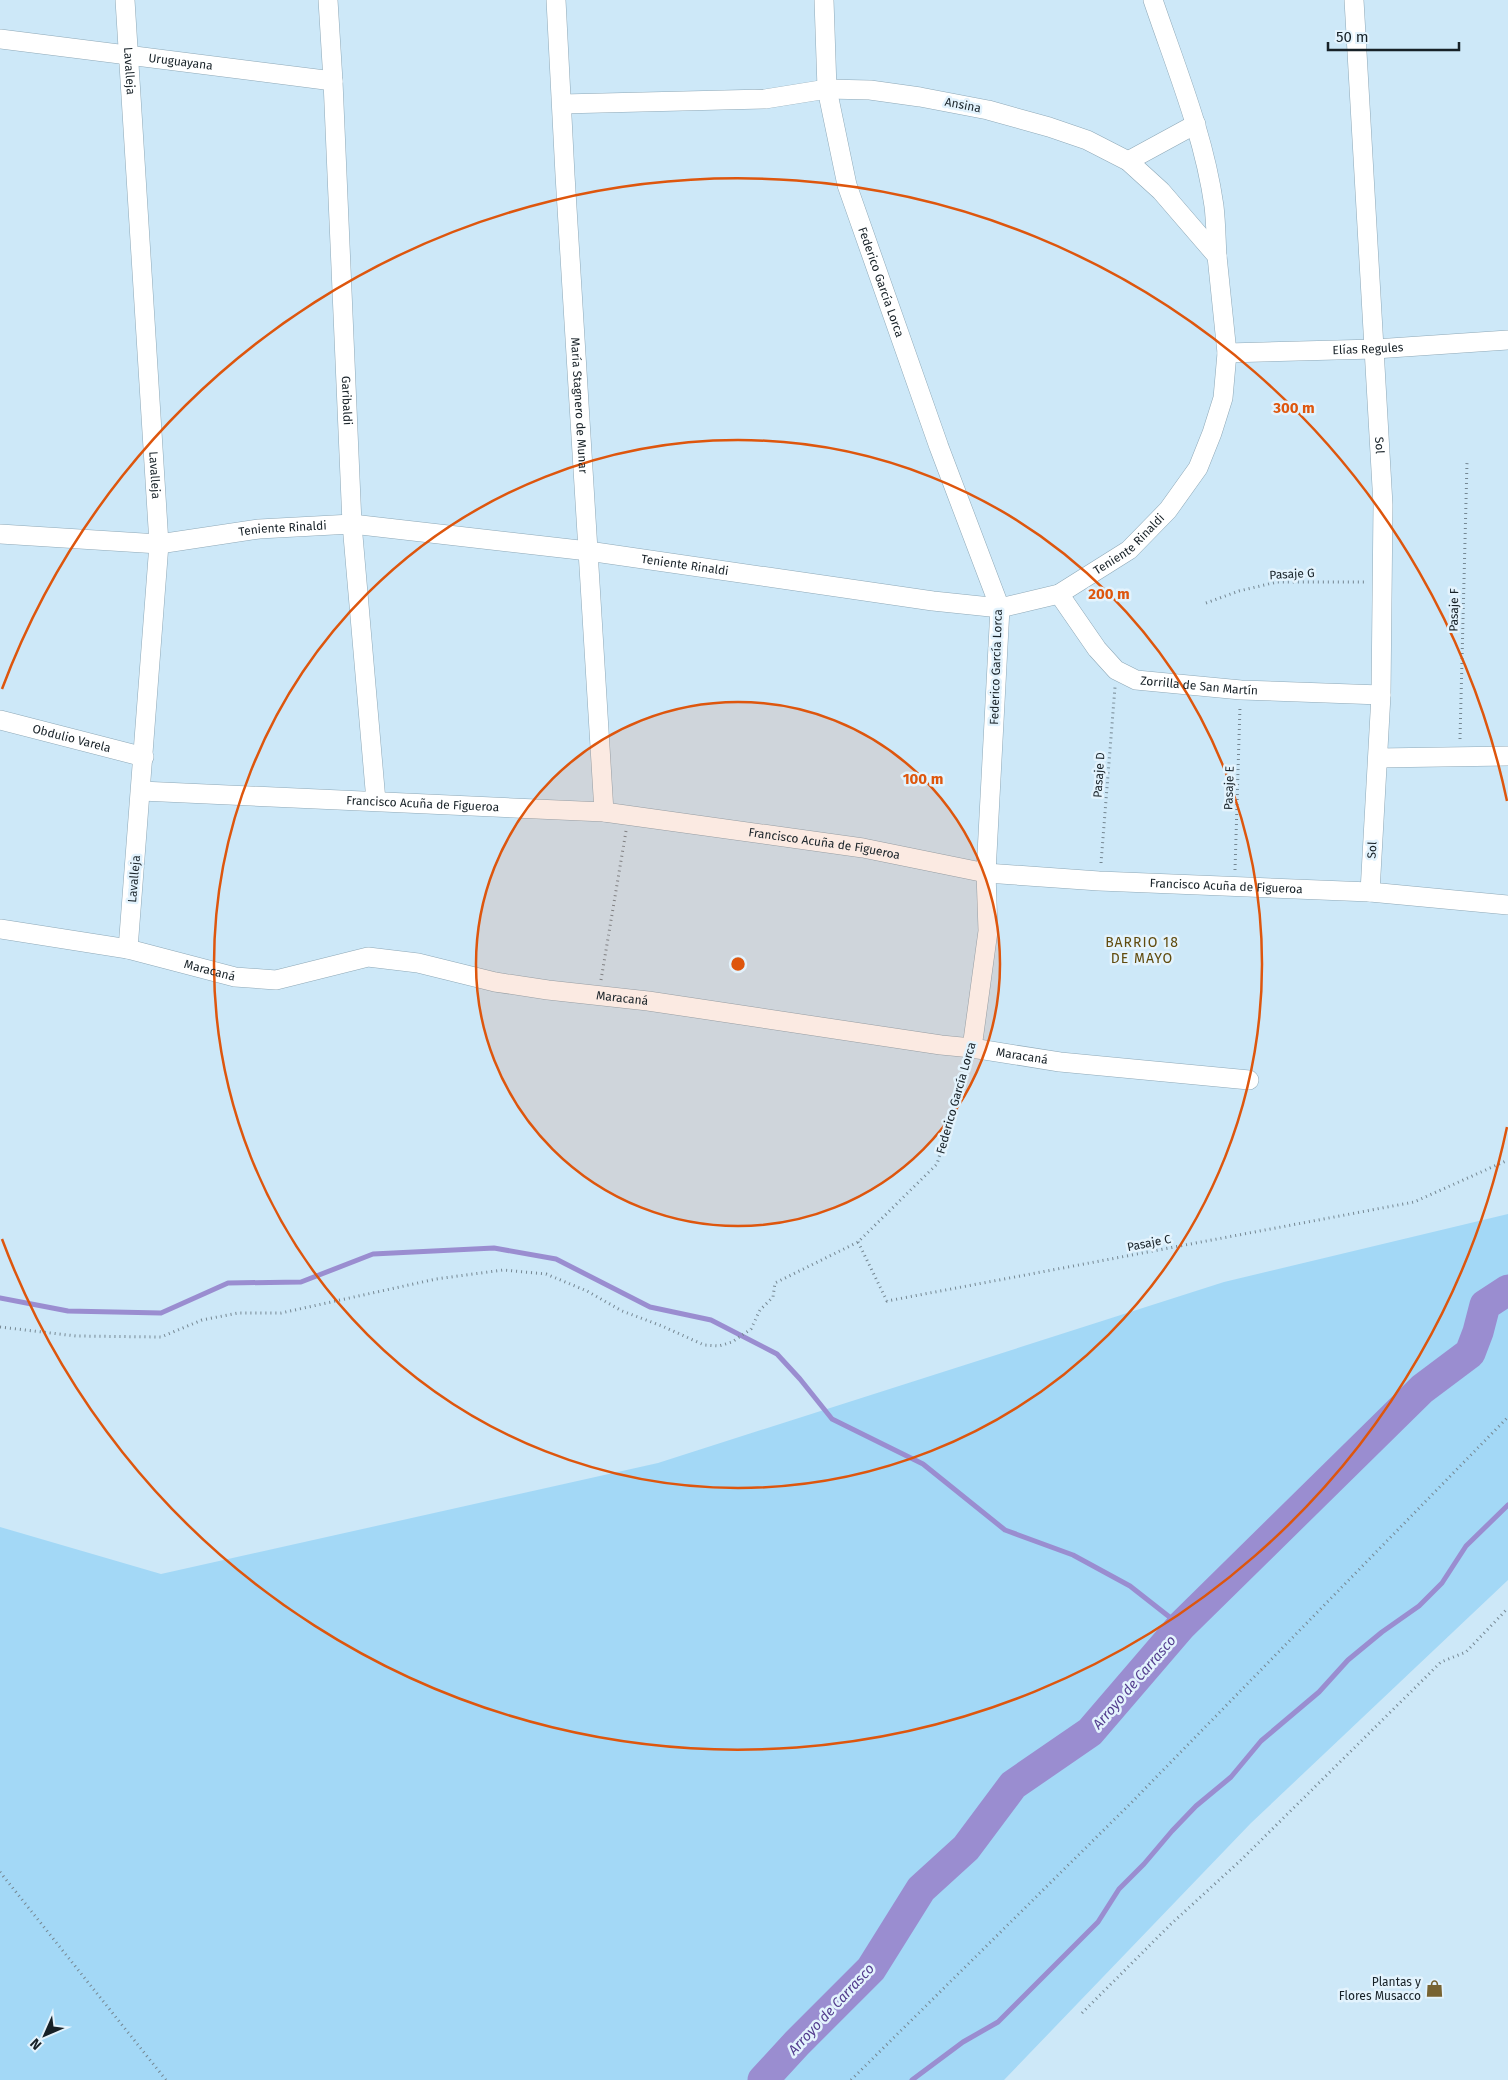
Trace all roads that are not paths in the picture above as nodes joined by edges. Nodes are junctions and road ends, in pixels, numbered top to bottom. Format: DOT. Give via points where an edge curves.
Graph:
graph roads {
  1 [pos="125,0"];
  2 [pos="328,0"];
  3 [pos="556,0"];
  4 [pos="824,0"];
  5 [pos="1153,0"];
  6 [pos="1354,0"];
  7 [pos="0,39"];
  8 [pos="128,55"];
  9 [pos="333,81"];
  10 [pos="827,89"];
  11 [pos="562,104"];
  12 [pos="1196,124"];
  13 [pos="1128,161"];
  14 [pos="1217,256"];
  15 [pos="1508,340"];
  16 [pos="1375,349"];
  17 [pos="1227,353"];
  18 [pos="352,524"];
  19 [pos="0,534"];
  20 [pos="159,544"];
  21 [pos="588,551"];
  22 [pos="1059,594"];
  23 [pos="1000,608"];
  24 [pos="1381,695"];
  25 [pos="0,720"];
  26 [pos="1508,756"];
  27 [pos="144,757"];
  28 [pos="1378,758"];
  29 [pos="141,791"];
  30 [pos="376,801"];
  31 [pos="604,812"];
  32 [pos="986,873"];
  33 [pos="1370,892"];
  34 [pos="1508,905"];
  35 [pos="0,929"];
  36 [pos="128,949"];
  37 [pos="972,1048"];
  38 [pos="1249,1080"];
  1 -- 8 [label="street, Lavalleja"];
  2 -- 9 [label="street, Garibaldi"];
  3 -- 11 [label="street, María Stagnero de Munar"];
  4 -- 10 [label="street, Federico García Lorca"];
  5 -- 12 [label="street"];
  6 -- 16 [label="street, Sol"];
  7 -- 8 [label="street, Uruguayana"];
  8 -- 9 [label="street, Uruguayana"];
  8 -- 20 [label="street, Lavalleja"];
  9 -- 18 [label="street, Garibaldi"];
  10 -- 11 [label="street, Ansina" via="765,99"];
  10 -- 13 [label="street, Ansina" via="880,91 988,110 1087,140"];
  10 -- 23 [label="street, Federico García Lorca" via="846,185"];
  11 -- 21 [label="street, María Stagnero de Munar"];
  12 -- 13 [label="street"];
  12 -- 14 [label="street" via="1214,208"];
  13 -- 14 [label="street, Ansina" via="1161,191"];
  14 -- 17 [label="street"];
  15 -- 16 [label="street, Elías Regules"];
  16 -- 17 [label="street, Elías Regules"];
  16 -- 24 [label="street, Sol" via="1383,505"];
  17 -- 22 [label="street, Teniente Rinaldi" via="1222,398 1198,468 1168,510 1129,550"];
  18 -- 20 [label="street, Teniente Rinaldi" via="259,529"];
  18 -- 21 [label="street, Teniente Rinaldi"];
  18 -- 30 [label="street, Garibaldi"];
  19 -- 20 [label="street, Teniente Rinaldi"];
  20 -- 27 [label="street, Lavalleja"];
  21 -- 23 [label="street, Teniente Rinaldi"];
  21 -- 31 [label="street, María Stagnero de Munar"];
  22 -- 23 [label="street, Teniente Rinaldi"];
  22 -- 24 [label="street, Zorrilla de San Martín" via="1097,649 1116,670 1136,680 1241,690"];
  23 -- 32 [label="street, Federico García Lorca"];
  24 -- 28 [label="street, Sol"];
  25 -- 27 [label="street, Obdulio Varela"];
  26 -- 28 [label="street"];
  27 -- 29 [label="street, Lavalleja"];
  28 -- 33 [label="street, Sol"];
  29 -- 30 [label="street, Francisco Acuña de Figueroa"];
  29 -- 36 [label="street, Lavalleja"];
  30 -- 31 [label="street, Francisco Acuña de Figueroa"];
  31 -- 32 [label="street, Francisco Acuña de Figueroa" via="863,848"];
  32 -- 33 [label="street, Francisco Acuña de Figueroa"];
  32 -- 37 [label="street, Federico García Lorca" via="988,931"];
  33 -- 34 [label="street, Francisco Acuña de Figueroa"];
  35 -- 36 [label="street, Maracaná"];
  36 -- 37 [label="street, Maracaná" via="235,977 276,980 368,957 418,962 548,990 648,1001"];
  37 -- 38 [label="street, Maracaná" via="1060,1062"];
}
